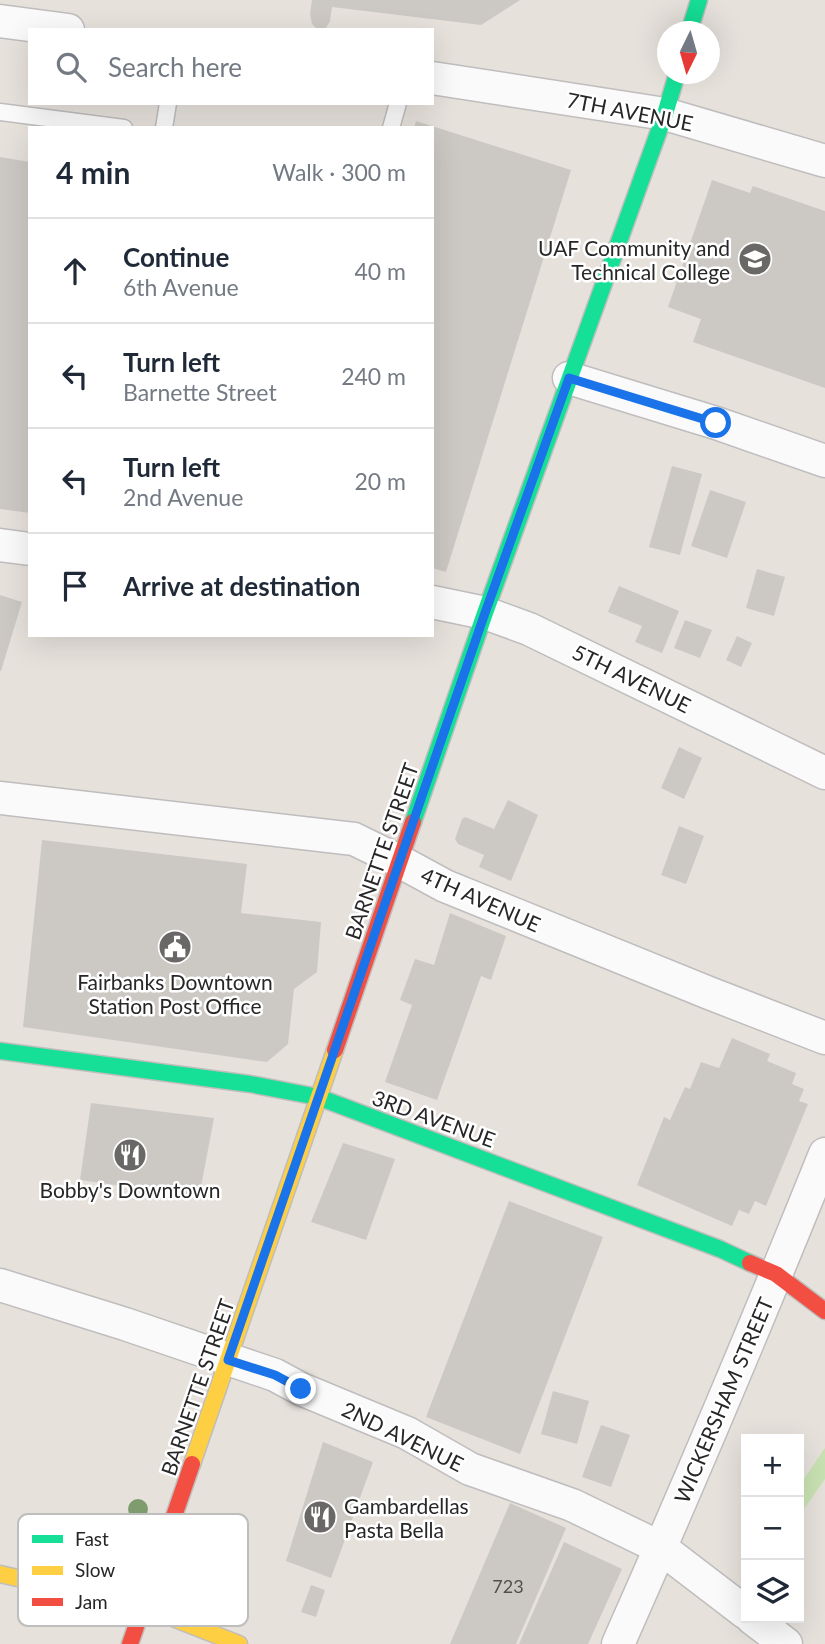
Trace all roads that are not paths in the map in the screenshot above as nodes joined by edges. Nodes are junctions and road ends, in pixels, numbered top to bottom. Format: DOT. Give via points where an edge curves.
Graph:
graph roads {
  1 [pos="699,0"];
  2 [pos="0,21"];
  3 [pos="692,21"];
  4 [pos="53,28"];
  5 [pos="434,78"];
  6 [pos="674,84"];
  7 [pos="168,105"];
  8 [pos="397,105"];
  9 [pos="0,112"];
  10 [pos="665,114"];
  11 [pos="108,126"];
  12 [pos="164,126"];
  13 [pos="392,126"];
  14 [pos="825,161"];
  15 [pos="569,378"];
  16 [pos="825,461"];
  17 [pos="0,545"];
  18 [pos="28,549"];
  19 [pos="434,602"];
  20 [pos="485,613"];
  21 [pos="825,772"];
  22 [pos="0,798"];
  23 [pos="399,861"];
  24 [pos="825,1038"];
  25 [pos="0,1051"];
  26 [pos="318,1097"];
  27 [pos="825,1154"];
  28 [pos="776,1274"];
  29 [pos="0,1285"];
  30 [pos="825,1311"];
  31 [pos="228,1360"];
  32 [pos="174,1514"];
  33 [pos="661,1548"];
  34 [pos="0,1574"];
  35 [pos="18,1578"];
  36 [pos="741,1610"];
  37 [pos="759,1623"];
  38 [pos="136,1626"];
  39 [pos="193,1626"];
  40 [pos="130,1644"];
  41 [pos="239,1644"];
  42 [pos="618,1644"];
  43 [pos="786,1644"];
  1 -- 3 [label="main road"];
  2 -- 4 [label="street"];
  5 -- 10 [label="street, 7TH AVENUE"];
  6 -- 10 [label="main road, BARNETTE STREET"];
  7 -- 12 [label="lane"];
  8 -- 13 [label="lane"];
  9 -- 11 [label="lane"];
  10 -- 14 [label="street, 7TH AVENUE"];
  10 -- 15 [label="main road, BARNETTE STREET"];
  15 -- 16 [label="street"];
  15 -- 20 [label="main road, BARNETTE STREET"];
  17 -- 18 [label="street"];
  19 -- 20 [label="street, 5TH AVENUE"];
  20 -- 21 [label="street, 5TH AVENUE" via="529,629"];
  20 -- 23 [label="main road, BARNETTE STREET"];
  22 -- 23 [label="street, 4TH AVENUE" via="354,839"];
  23 -- 24 [label="street, 4TH AVENUE" via="445,886"];
  23 -- 26 [label="main road, BARNETTE STREET"];
  25 -- 26 [label="main road, 3RD AVENUE"];
  26 -- 28 [label="main road, 3RD AVENUE"];
  26 -- 31 [label="main road, BARNETTE STREET"];
  27 -- 28 [label="street, WICKERSHAM STREET"];
  28 -- 30 [label="main road, 3RD AVENUE"];
  28 -- 33 [label="street, WICKERSHAM STREET"];
  29 -- 31 [label="street, 2ND AVENUE"];
  31 -- 32 [label="main road, BARNETTE STREET"];
  31 -- 33 [label="street, 2ND AVENUE" via="275,1375 407,1433 470,1469 572,1505"];
  33 -- 36 [label="street, 2ND AVENUE"];
  33 -- 42 [label="street, WICKERSHAM STREET"];
  34 -- 35 [label="main road"];
  37 -- 43 [label="street"];
  38 -- 40 [label="main road, BARNETTE STREET"];
  39 -- 41 [label="main road"];
}
